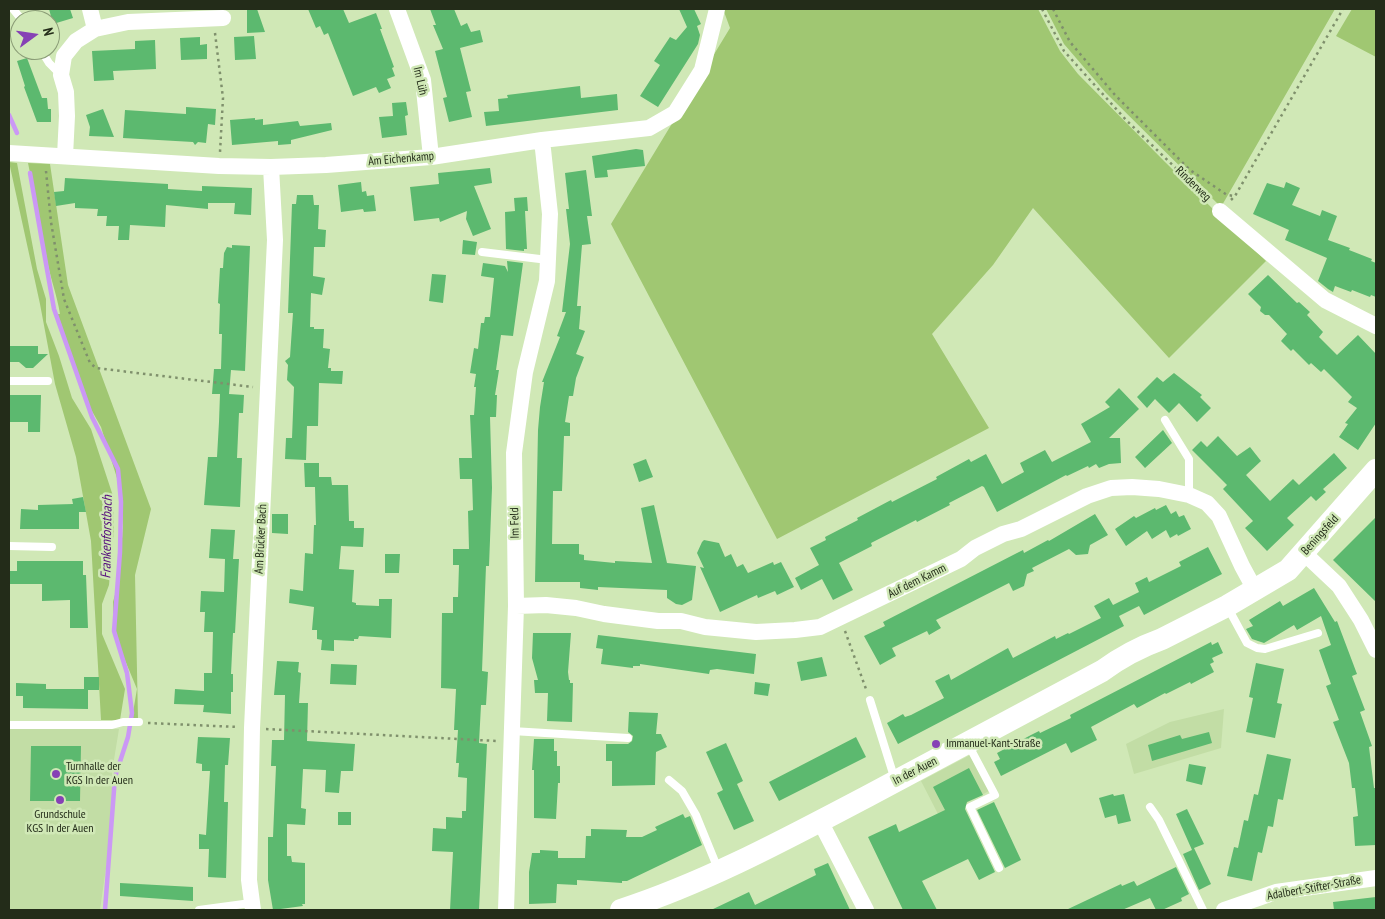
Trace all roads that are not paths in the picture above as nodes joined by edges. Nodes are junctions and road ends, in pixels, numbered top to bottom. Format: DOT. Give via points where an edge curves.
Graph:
graph roads {
  1 [pos="90,9"];
  2 [pos="397,9"];
  3 [pos="717,9"];
  4 [pos="208,16"];
  5 [pos="96,29"];
  6 [pos="47,60"];
  7 [pos="61,75"];
  8 [pos="542,140"];
  9 [pos="9,153"];
  10 [pos="65,156"];
  11 [pos="430,156"];
  12 [pos="271,167"];
  13 [pos="1220,210"];
  14 [pos="482,252"];
  15 [pos="548,260"];
  16 [pos="1376,326"];
  17 [pos="9,381"];
  18 [pos="48,381"];
  19 [pos="1165,420"];
  20 [pos="1376,470"];
  21 [pos="1189,495"];
  22 [pos="9,546"];
  23 [pos="52,547"];
  24 [pos="1304,553"];
  25 [pos="1255,590"];
  26 [pos="516,606"];
  27 [pos="1227,606"];
  28 [pos="1318,633"];
  29 [pos="1376,650"];
  30 [pos="870,700"];
  31 [pos="139,722"];
  32 [pos="9,726"];
  33 [pos="512,737"];
  34 [pos="628,738"];
  35 [pos="968,744"];
  36 [pos="669,780"];
  37 [pos="895,781"];
  38 [pos="1150,807"];
  39 [pos="820,821"];
  40 [pos="999,868"];
  41 [pos="719,871"];
  42 [pos="1376,878"];
  43 [pos="644,906"];
  44 [pos="252,907"];
  45 [pos="199,910"];
  46 [pos="506,910"];
  47 [pos="621,910"];
  48 [pos="866,910"];
  49 [pos="1203,910"];
  50 [pos="1224,910"];
  1 -- 5 [label="street"];
  2 -- 11 [label="street, Im Lüh" via="423,80"];
  3 -- 8 [label="street, Am Eichenkamp" via="702,70 675,113 649,128"];
  4 -- 5 [label="street" via="128,22"];
  5 -- 7 [label="street" via="76,41 64,56"];
  6 -- 7 [label="lane"];
  7 -- 10 [label="street" via="66,92"];
  8 -- 11 [label="street, Am Eichenkamp"];
  8 -- 15 [label="street, Im Feld" via="550,214"];
  9 -- 10 [label="street, Am Eichenkamp"];
  10 -- 12 [label="street, Am Eichenkamp"];
  11 -- 12 [label="street, Am Eichenkamp" via="326,166"];
  12 -- 44 [label="street, Am Brücker Bach" via="275,240 252,728 249,880"];
  13 -- 16 [label="street, Rinderweg" via="1325,300"];
  14 -- 15 [label="lane"];
  15 -- 26 [label="street, Im Feld" via="547,281 525,372 514,453"];
  17 -- 18 [label="lane"];
  19 -- 21 [label="lane" via="1189,459"];
  20 -- 24 [label="street, Beningsfeld"];
  21 -- 25 [label="street, Auf dem Kamm" via="1207,504 1219,516"];
  21 -- 26 [label="street, Auf dem Kamm" via="1132,487 1111,488 1087,496 1021,529 1003,534 961,559 820,627 756,632 576,608"];
  22 -- 23 [label="lane"];
  24 -- 25 [label="street, Beningsfeld" via="1288,570"];
  24 -- 29 [label="street" via="1338,586 1362,620"];
  25 -- 27 [label="street, In der Auen"];
  26 -- 33 [label="street, Im Feld"];
  27 -- 28 [label="lane" via="1247,643 1257,648 1265,649"];
  27 -- 35 [label="street, In der Auen" via="1117,660"];
  30 -- 37 [label="lane"];
  31 -- 32 [label="lane"];
  33 -- 34 [label="lane"];
  33 -- 46 [label="street, Im Feld"];
  35 -- 37 [label="street, In der Auen"];
  35 -- 40 [label="lane" via="995,794 970,807"];
  36 -- 41 [label="lane" via="682,791 696,815"];
  37 -- 39 [label="street, In der Auen"];
  38 -- 49 [label="lane"];
  39 -- 41 [label="street, In der Auen"];
  39 -- 48 [label="street"];
  41 -- 43 [label="street, In der Auen"];
  42 -- 50 [label="street, Adalbert-Stifter-Straße" via="1276,892"];
  43 -- 47 [label="street, In der Auen"];
  44 -- 45 [label="lane"];
}
